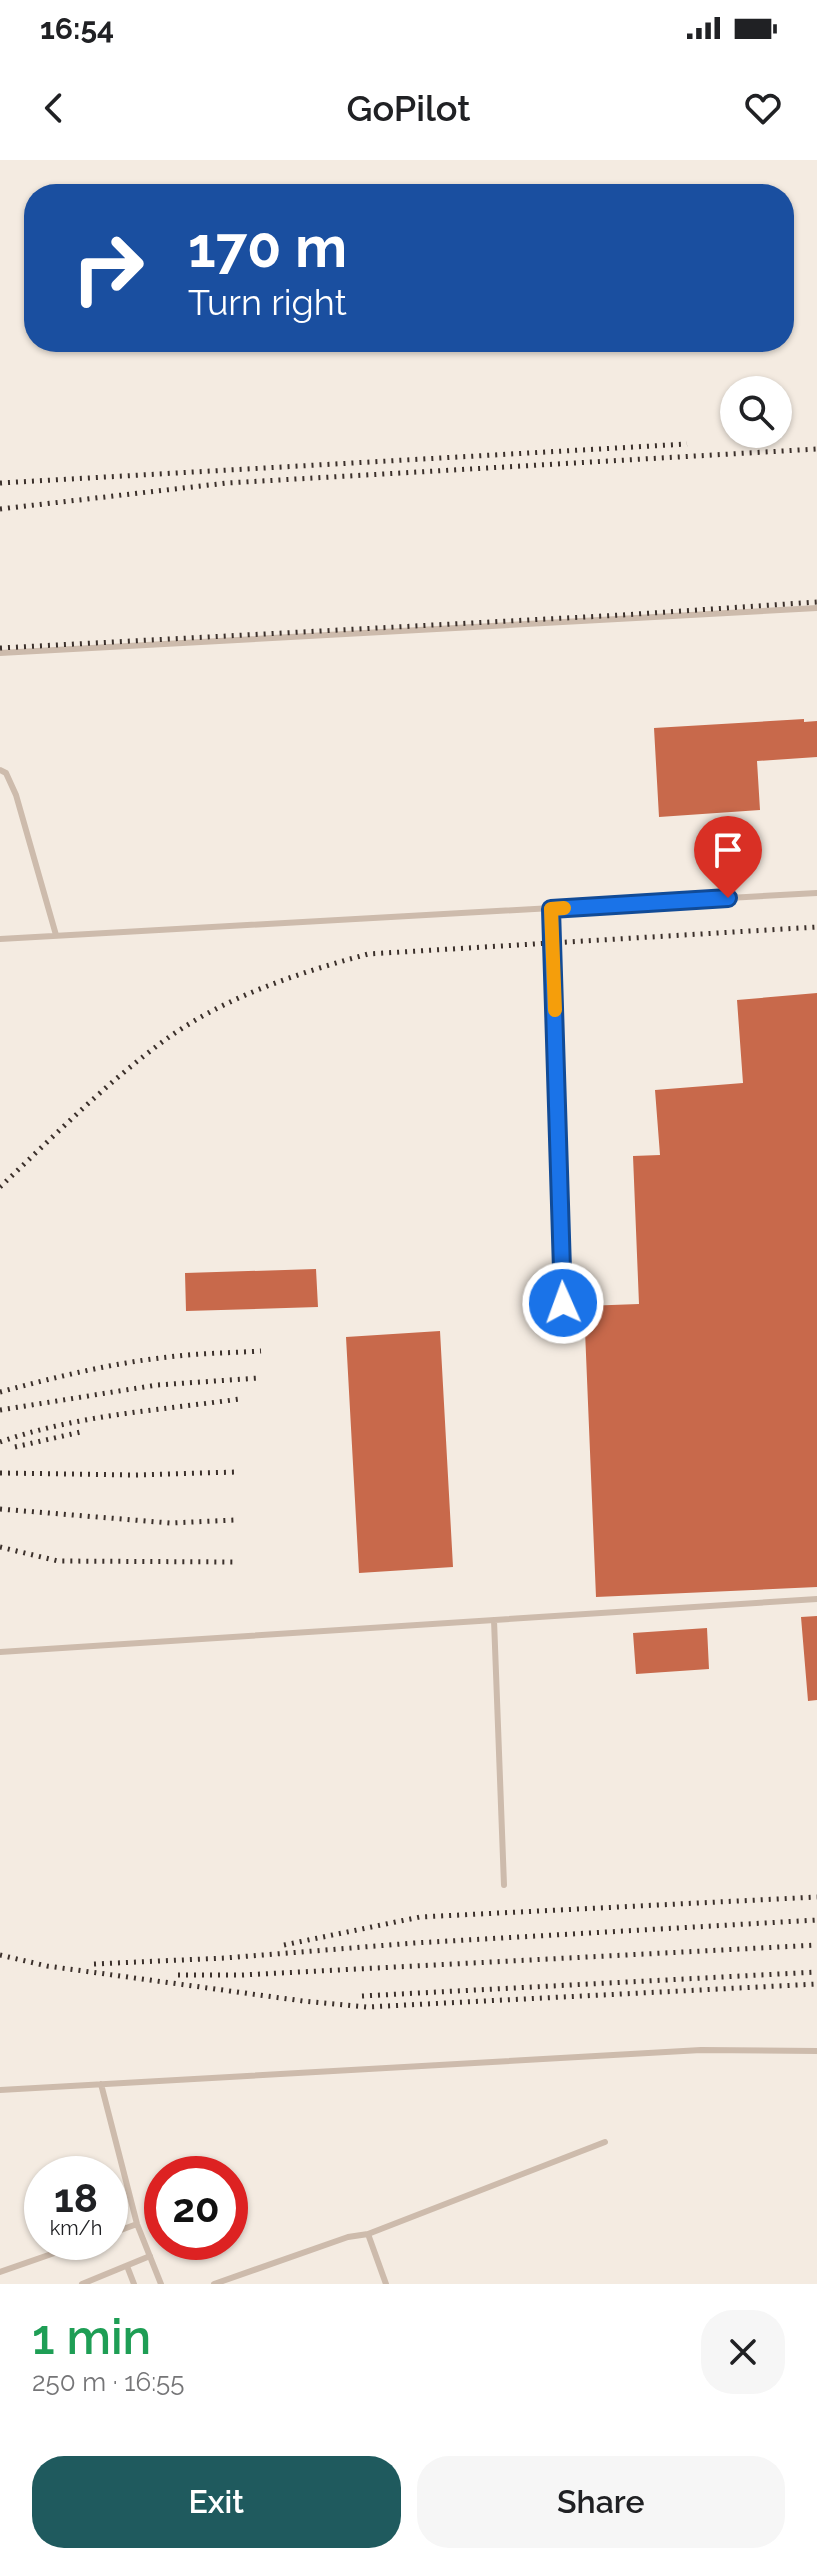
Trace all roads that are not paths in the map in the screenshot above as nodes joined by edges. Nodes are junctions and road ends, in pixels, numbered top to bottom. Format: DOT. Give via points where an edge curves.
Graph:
graph roads {
  1 [pos="817,608"];
  2 [pos="0,653"];
  3 [pos="0,770"];
  4 [pos="817,893"];
  5 [pos="551,909"];
  6 [pos="56,935"];
  7 [pos="0,939"];
  8 [pos="563,1303"];
  9 [pos="817,1599"];
  10 [pos="494,1620"];
  11 [pos="0,1652"];
  12 [pos="504,1885"];
  13 [pos="817,2051"];
  14 [pos="101,2084"];
  15 [pos="0,2090"];
  16 [pos="605,2142"];
  17 [pos="137,2224"];
  18 [pos="128,2227"];
  19 [pos="368,2234"];
  20 [pos="144,2241"];
  21 [pos="144,2259"];
  22 [pos="34,2260"];
  23 [pos="152,2260"];
  24 [pos="127,2266"];
  25 [pos="0,2272"];
  26 [pos="82,2284"];
  27 [pos="134,2284"];
  28 [pos="161,2284"];
  29 [pos="214,2284"];
  30 [pos="386,2284"];
  1 -- 2 [label="lane"];
  3 -- 6 [label="lane" via="16,795"];
  4 -- 5 [label="lane"];
  5 -- 6 [label="lane"];
  5 -- 8 [label="lane"];
  6 -- 7 [label="lane"];
  9 -- 10 [label="lane"];
  10 -- 11 [label="lane"];
  10 -- 12 [label="lane"];
  13 -- 14 [label="lane" via="701,2050"];
  14 -- 15 [label="lane"];
  14 -- 17 [label="lane"];
  16 -- 19 [label="lane"];
  17 -- 18 [label="lane"];
  17 -- 20 [label="lane"];
  19 -- 29 [label="lane"];
  19 -- 30 [label="lane"];
  21 -- 24 [label="lane"];
  22 -- 25 [label="lane"];
  23 -- 28 [label="lane"];
  24 -- 26 [label="lane"];
  24 -- 27 [label="lane"];
}
